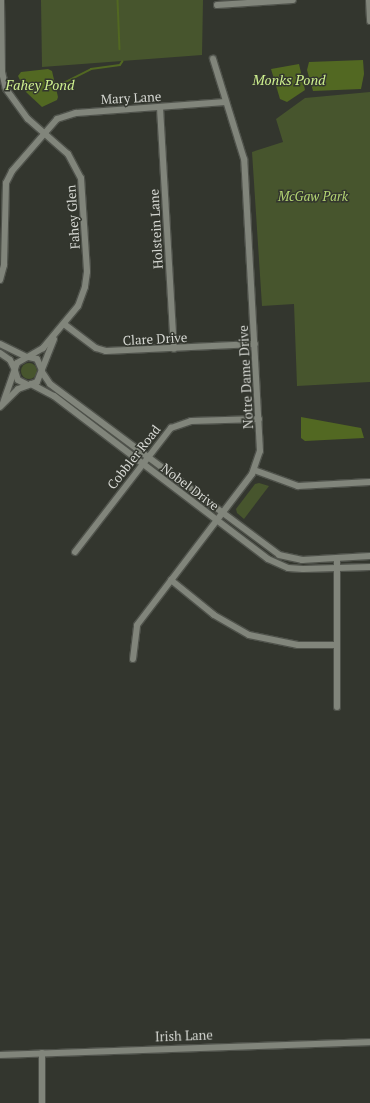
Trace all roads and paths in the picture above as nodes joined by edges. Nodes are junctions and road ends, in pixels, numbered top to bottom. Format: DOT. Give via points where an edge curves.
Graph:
graph roads {
  1 [pos="0,0"];
  2 [pos="293,0"];
  3 [pos="369,0"];
  4 [pos="217,5"];
  5 [pos="370,21"];
  6 [pos="0,26"];
  7 [pos="212,59"];
  8 [pos="2,83"];
  9 [pos="226,102"];
  10 [pos="160,108"];
  11 [pos="44,133"];
  12 [pos="0,280"];
  13 [pos="64,324"];
  14 [pos="57,334"];
  15 [pos="0,344"];
  16 [pos="255,344"];
  17 [pos="174,349"];
  18 [pos="0,352"];
  19 [pos="28,357"];
  20 [pos="15,371"];
  21 [pos="42,371"];
  22 [pos="30,385"];
  23 [pos="2,405"];
  24 [pos="259,419"];
  25 [pos="106,424"];
  26 [pos="100,432"];
  27 [pos="148,456"];
  28 [pos="142,464"];
  29 [pos="254,470"];
  30 [pos="370,482"];
  31 [pos="222,512"];
  32 [pos="216,521"];
  33 [pos="272,551"];
  34 [pos="75,552"];
  35 [pos="370,556"];
  36 [pos="337,558"];
  37 [pos="268,559"];
  38 [pos="370,567"];
  39 [pos="337,568"];
  40 [pos="171,580"];
  41 [pos="336,644"];
  42 [pos="133,659"];
  43 [pos="337,708"];
  44 [pos="370,1042"];
  45 [pos="42,1053"];
  46 [pos="0,1055"];
  47 [pos="42,1103"];
  1 -- 6 [label="street, Fahey Glen"];
  2 -- 4 [label="street"];
  3 -- 5 [label="street"];
  6 -- 8 [label="street, Fahey Glen"];
  7 -- 9 [label="street, Notre Dame Drive"];
  8 -- 11 [label="street, Fahey Glen" via="22,112"];
  9 -- 10 [label="street, Mary Lane"];
  9 -- 16 [label="street, Notre Dame Drive" via="244,159"];
  10 -- 11 [label="street, Mary Lane" via="72,114 57,119"];
  10 -- 17 [label="street, Holstein Lane"];
  11 -- 12 [label="street, Mary Lane" via="12,171 6,183 4,265"];
  11 -- 13 [label="street, Fahey Glen" via="71,158 81,178 87,272 82,299"];
  13 -- 14 [label="street, Fahey Glen"];
  13 -- 17 [label="street, Clare Drive" via="102,350 115,352"];
  14 -- 19 [label="street, Fahey Glen" via="39,352"];
  14 -- 21 [label="street, Fahey Glen"];
  15 -- 19 [label="street, Nobel Drive"];
  16 -- 17 [label="street, Clare Drive"];
  16 -- 24 [label="street, Notre Dame Drive"];
  18 -- 20 [label="street, Nobel Drive" via="10,360"];
  19 -- 20 [label="street, Fahey Glen" via="17,363"];
  19 -- 21 [label="street, Nobel Drive" via="40,362"];
  20 -- 22 [label="street, Nobel Drive" via="18,380"];
  20 -- 23 [label="street, Fahey Glen"];
  21 -- 22 [label="street, Fahey Glen" via="37,382"];
  21 -- 25 [label="street, Nobel Drive" via="50,384"];
  22 -- 23 [label="street, Fahey Glen" via="18,389"];
  22 -- 26 [label="street, Nobel Drive" via="54,396"];
  24 -- 27 [label="street, Cobbler Road" via="184,422 168,431"];
  24 -- 29 [label="street, Notre Dame Drive" via="260,451"];
  25 -- 26 [label="street"];
  25 -- 27 [label="street, Nobel Drive"];
  26 -- 28 [label="street, Nobel Drive"];
  27 -- 28 [label="street, Cobbler Road"];
  27 -- 31 [label="street, Nobel Drive"];
  28 -- 32 [label="street, Nobel Drive"];
  28 -- 34 [label="street, Cobbler Road"];
  29 -- 30 [label="street" via="298,486"];
  29 -- 31 [label="street, Notre Dame Drive"];
  31 -- 32 [label="street, Notre Dame Drive"];
  31 -- 33 [label="street, Nobel Drive"];
  32 -- 37 [label="street, Nobel Drive"];
  32 -- 40 [label="street, Notre Dame Drive"];
  33 -- 36 [label="street, Nobel Drive" via="302,560"];
  33 -- 37 [label="street"];
  35 -- 36 [label="street, Nobel Drive"];
  36 -- 39 [label="street"];
  37 -- 39 [label="street, Nobel Drive" via="288,568"];
  38 -- 39 [label="street, Nobel Drive"];
  39 -- 41 [label="street"];
  40 -- 41 [label="street" via="214,615 249,635 286,643"];
  40 -- 42 [label="street, Notre Dame Drive" via="137,625"];
  41 -- 43 [label="street"];
  44 -- 45 [label="street, Irish Lane"];
  45 -- 46 [label="street, Irish Lane"];
  45 -- 47 [label="street"];
}
